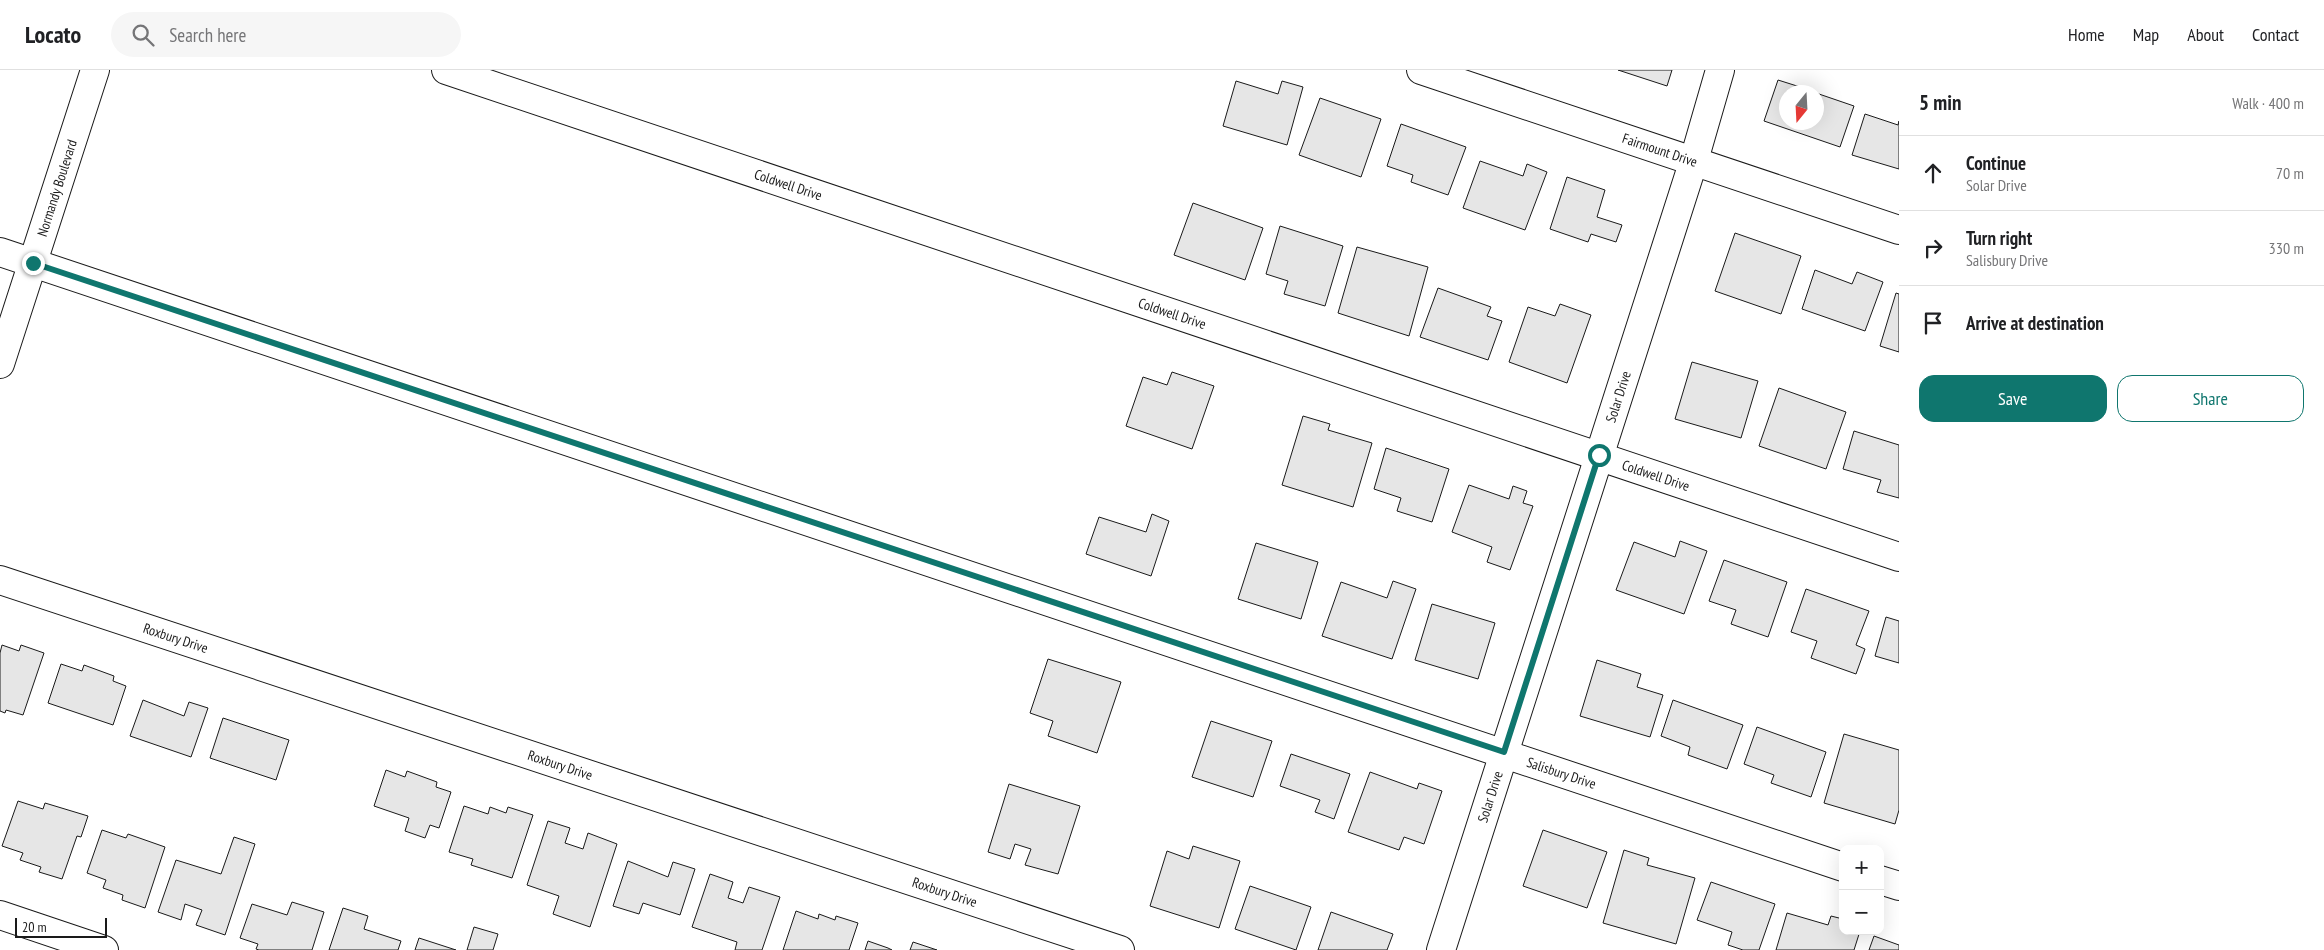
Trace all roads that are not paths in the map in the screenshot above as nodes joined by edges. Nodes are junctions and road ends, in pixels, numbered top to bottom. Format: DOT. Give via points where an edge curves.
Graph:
graph roads {
  1 [pos="95,70"];
  2 [pos="446,70"];
  3 [pos="1421,70"];
  4 [pos="1720,70"];
  5 [pos="1694,160"];
  6 [pos="1899,230"];
  7 [pos="0,252"];
  8 [pos="33,263"];
  9 [pos="0,364"];
  10 [pos="1599,455"];
  11 [pos="1899,556"];
  12 [pos="0,580"];
  13 [pos="1504,752"];
  14 [pos="1839,866"];
  15 [pos="1884,881"];
  16 [pos="1899,886"];
  17 [pos="0,916"];
  18 [pos="104,950"];
  19 [pos="1120,950"];
  20 [pos="1441,950"];
  1 -- 8 [label="street, Normandy Boulevard"];
  2 -- 10 [label="street, Coldwell Drive"];
  3 -- 5 [label="street, Fairmount Drive"];
  4 -- 5 [label="street, Solar Drive"];
  5 -- 6 [label="street, Fairmount Drive"];
  5 -- 10 [label="street, Solar Drive"];
  7 -- 8 [label="street, Salisbury Drive"];
  8 -- 9 [label="street, Normandy Boulevard"];
  8 -- 13 [label="street, Salisbury Drive"];
  10 -- 11 [label="street, Coldwell Drive"];
  10 -- 13 [label="street, Solar Drive"];
  12 -- 19 [label="street, Roxbury Drive"];
  13 -- 14 [label="street, Salisbury Drive"];
  13 -- 20 [label="street, Solar Drive"];
  15 -- 16 [label="street"];
  17 -- 18 [label="street"];
}
